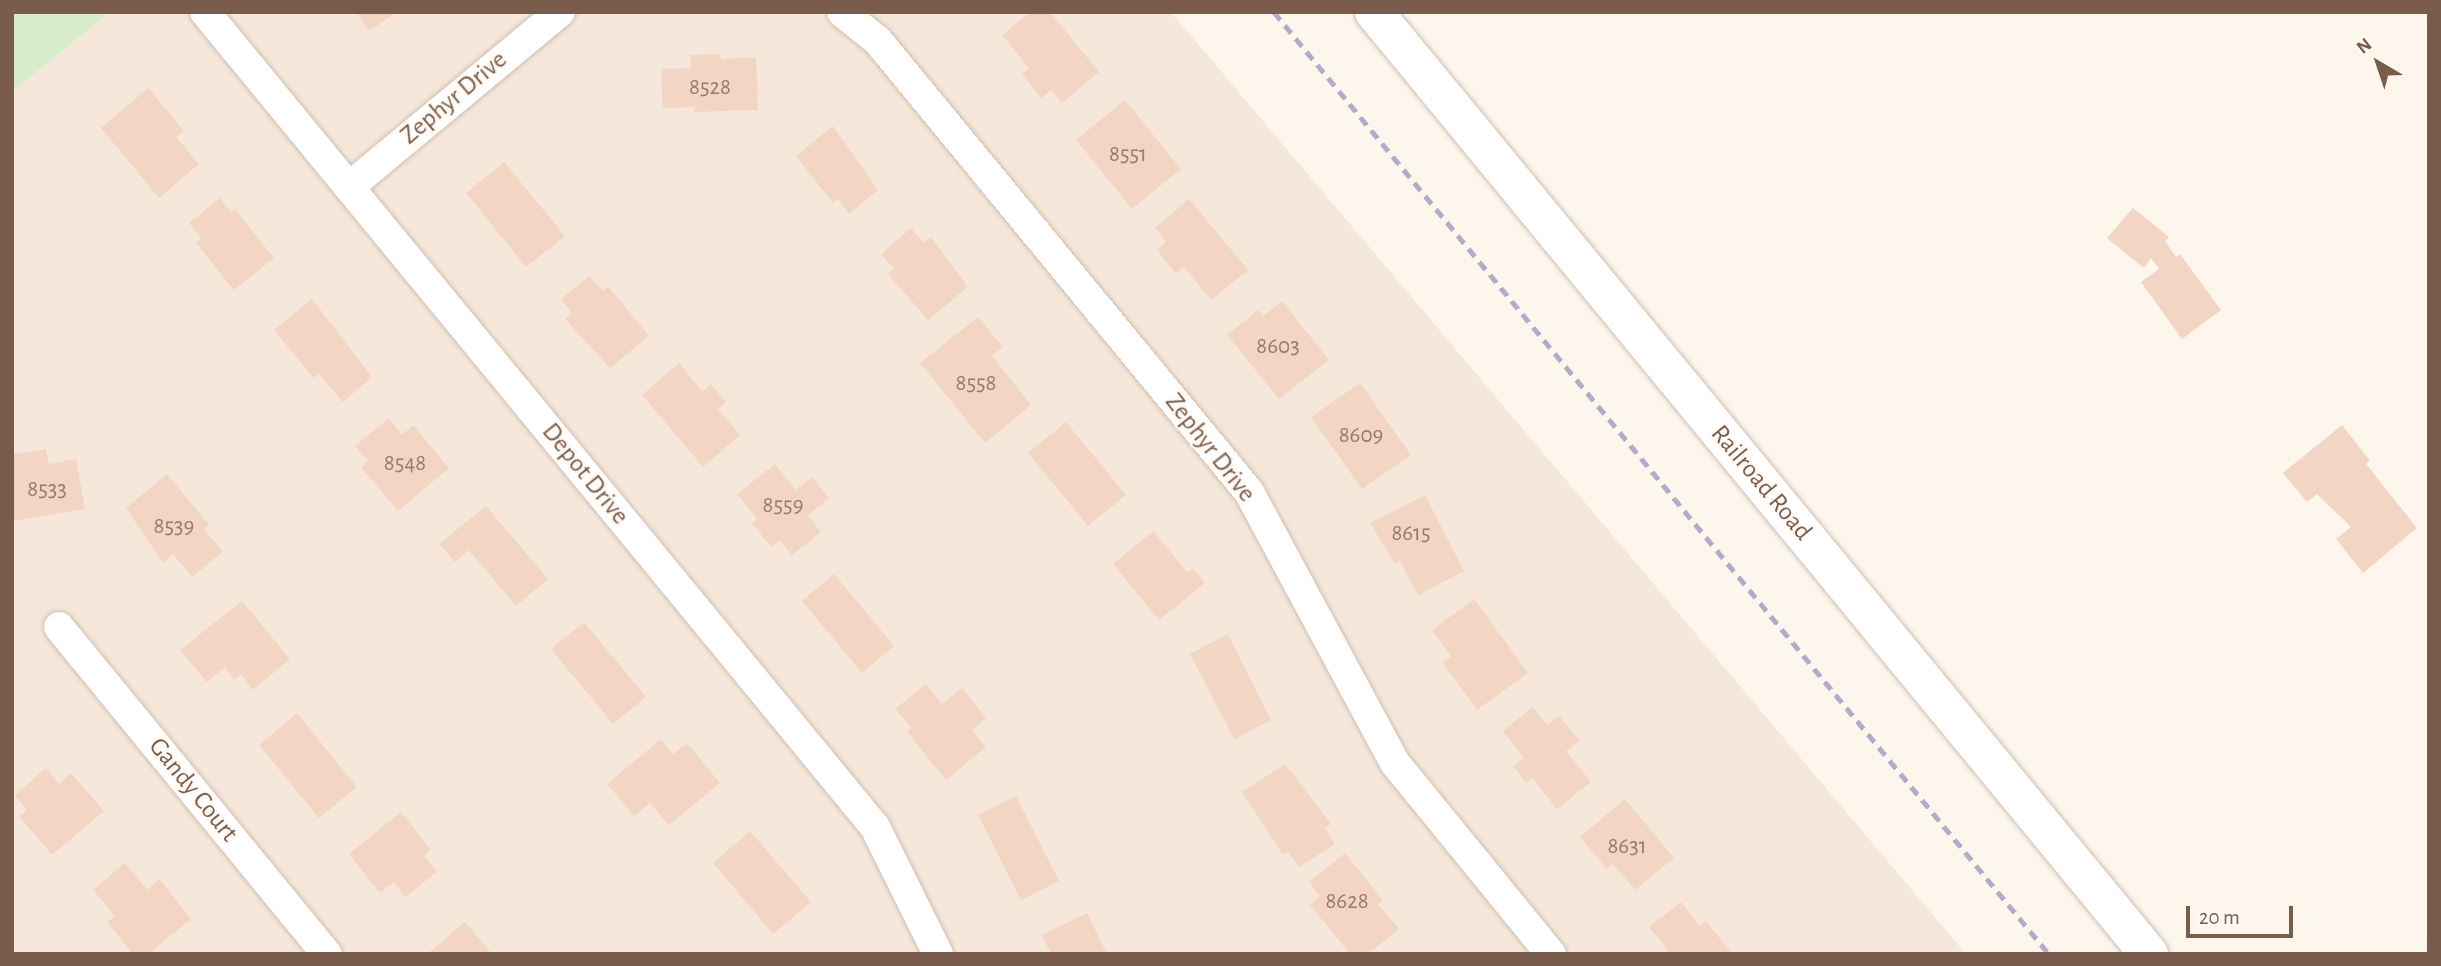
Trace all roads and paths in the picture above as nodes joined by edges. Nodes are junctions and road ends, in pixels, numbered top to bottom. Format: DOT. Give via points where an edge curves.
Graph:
graph roads {
  1 [pos="205,12"];
  2 [pos="560,12"];
  3 [pos="842,12"];
  4 [pos="1374,12"];
  5 [pos="349,187"];
  6 [pos="59,627"];
  7 [pos="327,954"];
  8 [pos="939,954"];
  9 [pos="1550,954"];
  10 [pos="2149,954"];
  1 -- 5 [label="street, Depot Drive"];
  2 -- 5 [label="street, Zephyr Drive"];
  3 -- 9 [label="street, Zephyr Drive" via="878,41 1249,492 1395,763"];
  4 -- 10 [label="street, Railroad Road"];
  5 -- 8 [label="street, Depot Drive" via="875,827"];
  6 -- 7 [label="street, Gandy Court"];
}
